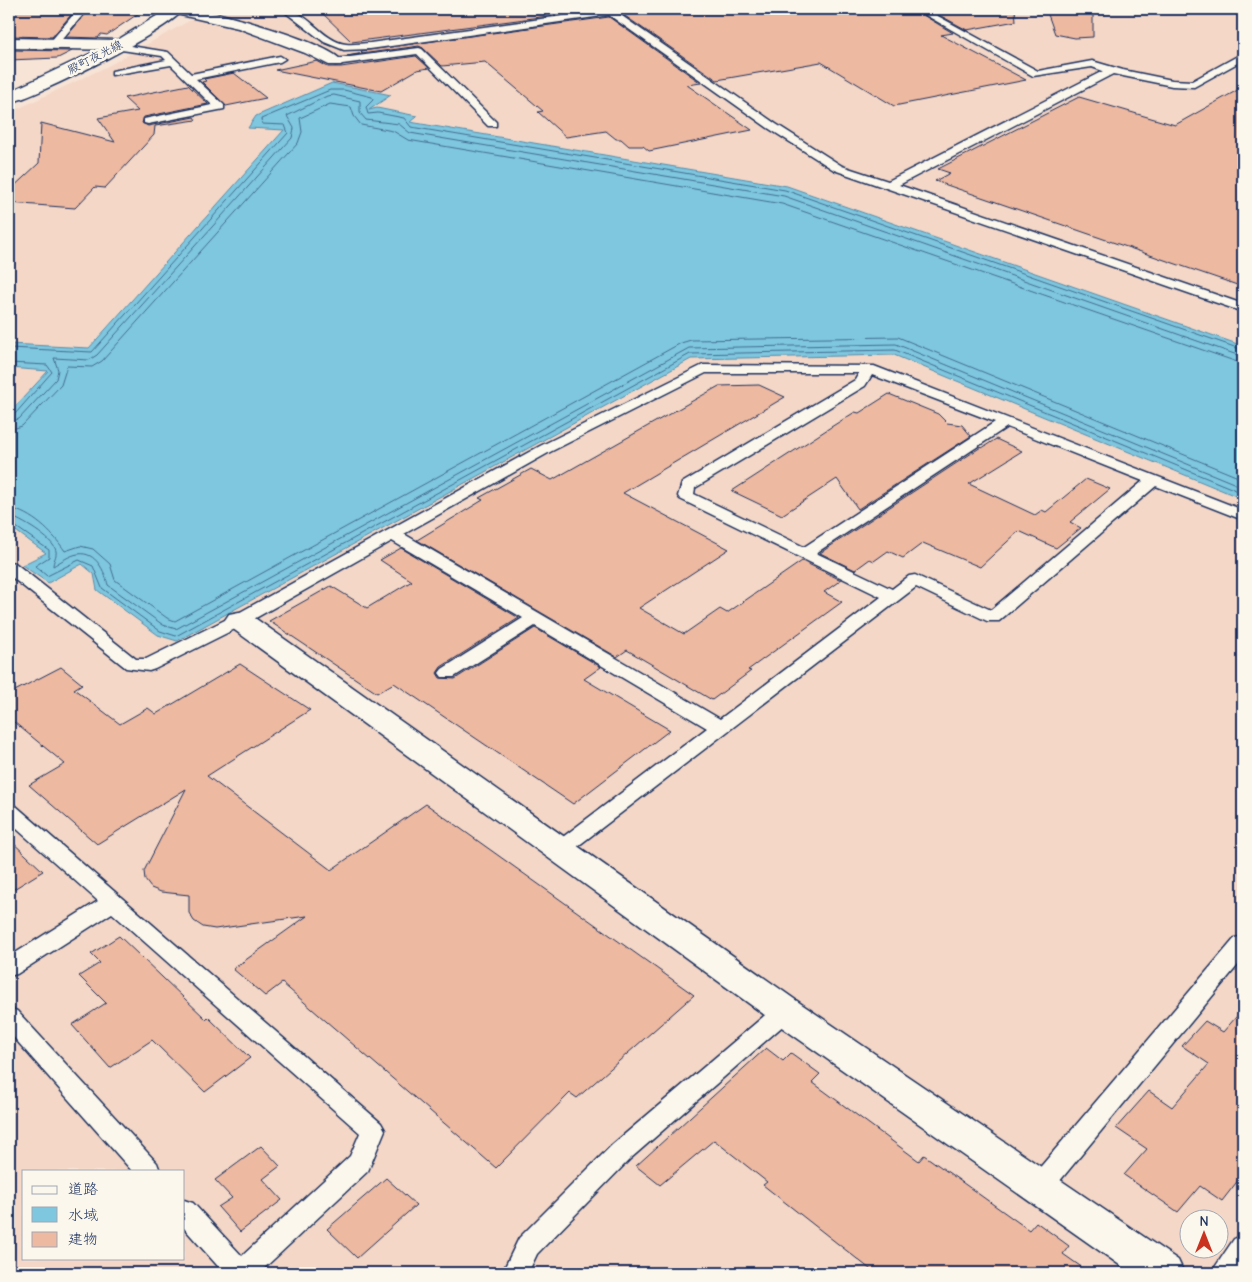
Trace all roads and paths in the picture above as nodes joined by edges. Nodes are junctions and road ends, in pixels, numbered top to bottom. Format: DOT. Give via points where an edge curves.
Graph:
graph roads {
  1 [pos="83,9"];
  2 [pos="177,9"];
  3 [pos="286,9"];
  4 [pos="919,9"];
  5 [pos="609,10"];
  6 [pos="9,43"];
  7 [pos="54,43"];
  8 [pos="119,46"];
  9 [pos="1243,56"];
  10 [pos="280,59"];
  11 [pos="173,62"];
  12 [pos="335,62"];
  13 [pos="1112,70"];
  14 [pos="116,73"];
  15 [pos="188,77"];
  16 [pos="9,98"];
  17 [pos="148,121"];
  18 [pos="492,124"];
  19 [pos="888,186"];
  20 [pos="1243,308"];
  21 [pos="868,369"];
  22 [pos="1006,420"];
  23 [pos="1155,479"];
  24 [pos="1243,515"];
  25 [pos="394,535"];
  26 [pos="804,553"];
  27 [pos="9,568"];
  28 [pos="893,596"];
  29 [pos="535,618"];
  30 [pos="240,620"];
  31 [pos="448,673"];
  32 [pos="720,727"];
  33 [pos="9,811"];
  34 [pos="558,851"];
  35 [pos="113,902"];
  36 [pos="1243,944"];
  37 [pos="9,968"];
  38 [pos="785,1011"];
  39 [pos="9,1017"];
  40 [pos="147,1170"];
  41 [pos="1040,1186"];
  42 [pos="185,1212"];
  43 [pos="1243,1247"];
  44 [pos="241,1273"];
  45 [pos="515,1273"];
  46 [pos="1164,1273"];
  47 [pos="1224,1273"];
  1 -- 7 [label="lane"];
  2 -- 8 [label="street, 殿町夜光線"];
  2 -- 12 [label="street" via="289,41"];
  3 -- 5 [label="lane" via="327,40 344,47 370,46"];
  4 -- 13 [label="lane" via="1037,74 1092,64"];
  5 -- 19 [label="lane" via="772,126 838,168"];
  6 -- 7 [label="street"];
  7 -- 8 [label="street"];
  8 -- 11 [label="lane" via="165,54"];
  8 -- 16 [label="street, 殿町夜光線"];
  9 -- 13 [label="lane" via="1194,84 1172,83"];
  10 -- 15 [label="lane"];
  11 -- 14 [label="lane"];
  11 -- 15 [label="lane"];
  12 -- 18 [label="lane" via="419,50"];
  13 -- 19 [label="lane"];
  15 -- 17 [label="lane" via="220,107"];
  19 -- 20 [label="lane"];
  21 -- 22 [label="lane"];
  21 -- 25 [label="lane" via="703,369 545,448"];
  21 -- 26 [label="lane" via="860,383 687,486 686,496"];
  22 -- 23 [label="lane"];
  22 -- 26 [label="lane"];
  23 -- 24 [label="lane"];
  23 -- 28 [label="lane" via="993,618 915,580"];
  25 -- 29 [label="lane"];
  25 -- 30 [label="lane"];
  26 -- 28 [label="lane"];
  27 -- 30 [label="lane" via="132,664 149,665"];
  28 -- 32 [label="lane"];
  29 -- 31 [label="lane"];
  29 -- 32 [label="lane"];
  30 -- 34 [label="street"];
  32 -- 34 [label="lane"];
  33 -- 35 [label="lane"];
  34 -- 38 [label="street"];
  35 -- 37 [label="lane"];
  35 -- 44 [label="lane" via="373,1130 359,1163"];
  36 -- 41 [label="lane"];
  38 -- 41 [label="street"];
  38 -- 45 [label="lane" via="621,1152 528,1246"];
  39 -- 40 [label="lane"];
  41 -- 46 [label="street"];
  42 -- 44 [label="lane"];
  43 -- 47 [label="lane"];
}
